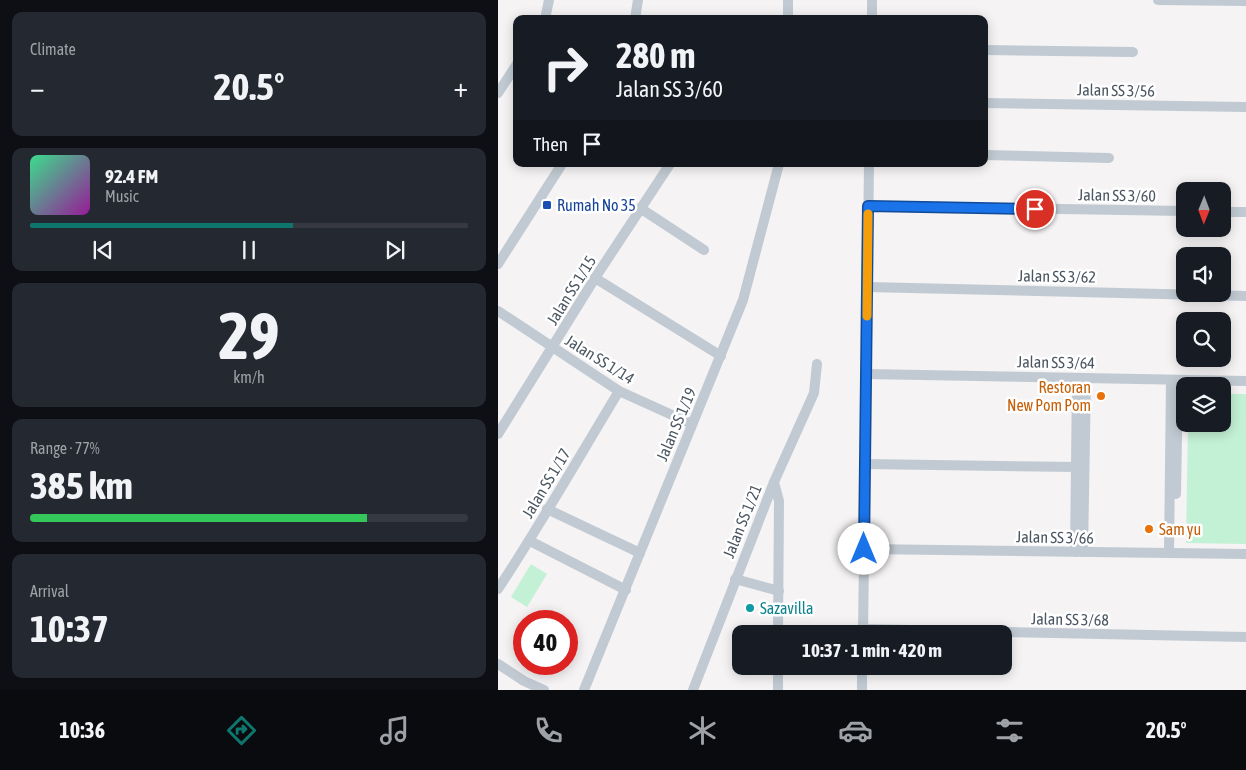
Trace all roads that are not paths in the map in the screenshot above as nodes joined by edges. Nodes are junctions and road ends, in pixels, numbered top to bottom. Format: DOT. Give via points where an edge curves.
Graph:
graph roads {
  1 [pos="550,0"];
  2 [pos="638,0"];
  3 [pos="788,0"];
  4 [pos="872,0"];
  5 [pos="1158,0"];
  6 [pos="1246,1"];
  7 [pos="546,15"];
  8 [pos="636,15"];
  9 [pos="788,15"];
  10 [pos="872,15"];
  11 [pos="988,50"];
  12 [pos="1133,52"];
  13 [pos="513,69"];
  14 [pos="499,88"];
  15 [pos="988,103"];
  16 [pos="1246,106"];
  17 [pos="988,155"];
  18 [pos="1109,158"];
  19 [pos="560,167"];
  20 [pos="668,167"];
  21 [pos="778,167"];
  22 [pos="869,167"];
  23 [pos="868,206"];
  24 [pos="640,208"];
  25 [pos="1176,211"];
  26 [pos="1231,212"];
  27 [pos="1246,212"];
  28 [pos="704,250"];
  29 [pos="498,264"];
  30 [pos="595,278"];
  31 [pos="867,287"];
  32 [pos="1246,296"];
  33 [pos="498,311"];
  34 [pos="553,348"];
  35 [pos="721,356"];
  36 [pos="817,364"];
  37 [pos="866,374"];
  38 [pos="1081,378"];
  39 [pos="1174,380"];
  40 [pos="1246,381"];
  41 [pos="619,391"];
  42 [pos="692,424"];
  43 [pos="498,434"];
  44 [pos="865,464"];
  45 [pos="1076,467"];
  46 [pos="774,482"];
  47 [pos="547,509"];
  48 [pos="530,541"];
  49 [pos="864,549"];
  50 [pos="1079,552"];
  51 [pos="640,553"];
  52 [pos="1172,553"];
  53 [pos="1246,554"];
  54 [pos="735,579"];
  55 [pos="498,589"];
  56 [pos="626,590"];
  57 [pos="778,591"];
  58 [pos="778,625"];
  59 [pos="863,625"];
  60 [pos="1012,633"];
  61 [pos="1246,637"];
  62 [pos="498,664"];
  63 [pos="778,675"];
  64 [pos="862,675"];
  65 [pos="544,690"];
  66 [pos="584,690"];
  67 [pos="693,690"];
  68 [pos="778,690"];
  69 [pos="862,690"];
  1 -- 7 [label="street"];
  2 -- 8 [label="street"];
  3 -- 9 [label="street"];
  4 -- 10 [label="street"];
  5 -- 6 [label="street"];
  11 -- 12 [label="street"];
  13 -- 14 [label="street"];
  15 -- 16 [label="street, Jalan SS 3/56"];
  17 -- 18 [label="street"];
  19 -- 29 [label="street"];
  20 -- 24 [label="street, Jalan SS 1/15"];
  21 -- 35 [label="street, Jalan SS 1/19" via="743,300"];
  22 -- 23 [label="street"];
  23 -- 25 [label="street, Jalan SS 3/60"];
  23 -- 31 [label="street"];
  24 -- 28 [label="street"];
  24 -- 30 [label="street, Jalan SS 1/15"];
  26 -- 27 [label="street"];
  30 -- 34 [label="street, Jalan SS 1/15"];
  30 -- 35 [label="street"];
  31 -- 32 [label="street, Jalan SS 3/62"];
  31 -- 37 [label="street"];
  33 -- 34 [label="street, Jalan SS 1/14"];
  34 -- 41 [label="street, Jalan SS 1/14"];
  34 -- 43 [label="street, Jalan SS 1/15"];
  35 -- 42 [label="street, Jalan SS 1/19"];
  36 -- 46 [label="street, Jalan SS 1/21" via="814,392"];
  37 -- 38 [label="street, Jalan SS 3/64"];
  37 -- 44 [label="street"];
  38 -- 39 [label="street, Jalan SS 3/64"];
  38 -- 45 [label="street"];
  38 -- 50 [label="street"];
  39 -- 40 [label="street, Jalan SS 3/64"];
  39 -- 52 [label="street"];
  41 -- 42 [label="street, Jalan SS 1/14"];
  41 -- 47 [label="street, Jalan SS 1/17"];
  42 -- 51 [label="street, Jalan SS 1/19"];
  44 -- 45 [label="street"];
  44 -- 49 [label="street"];
  45 -- 50 [label="street"];
  46 -- 54 [label="street, Jalan SS 1/21"];
  46 -- 57 [label="street" via="779,501"];
  47 -- 48 [label="street, Jalan SS 1/17"];
  47 -- 51 [label="street"];
  48 -- 55 [label="street, Jalan SS 1/17"];
  48 -- 56 [label="street"];
  49 -- 50 [label="street, Jalan SS 3/66"];
  49 -- 59 [label="street"];
  50 -- 52 [label="street, Jalan SS 3/66"];
  51 -- 56 [label="street, Jalan SS 1/19"];
  52 -- 53 [label="street, Jalan SS 3/66"];
  54 -- 57 [label="street"];
  54 -- 67 [label="street, Jalan SS 1/21"];
  56 -- 66 [label="street, Jalan SS 1/19"];
  57 -- 58 [label="street"];
  60 -- 61 [label="street, Jalan SS 3/68"];
  62 -- 65 [label="street"];
  63 -- 68 [label="street"];
  64 -- 69 [label="street"];
}
